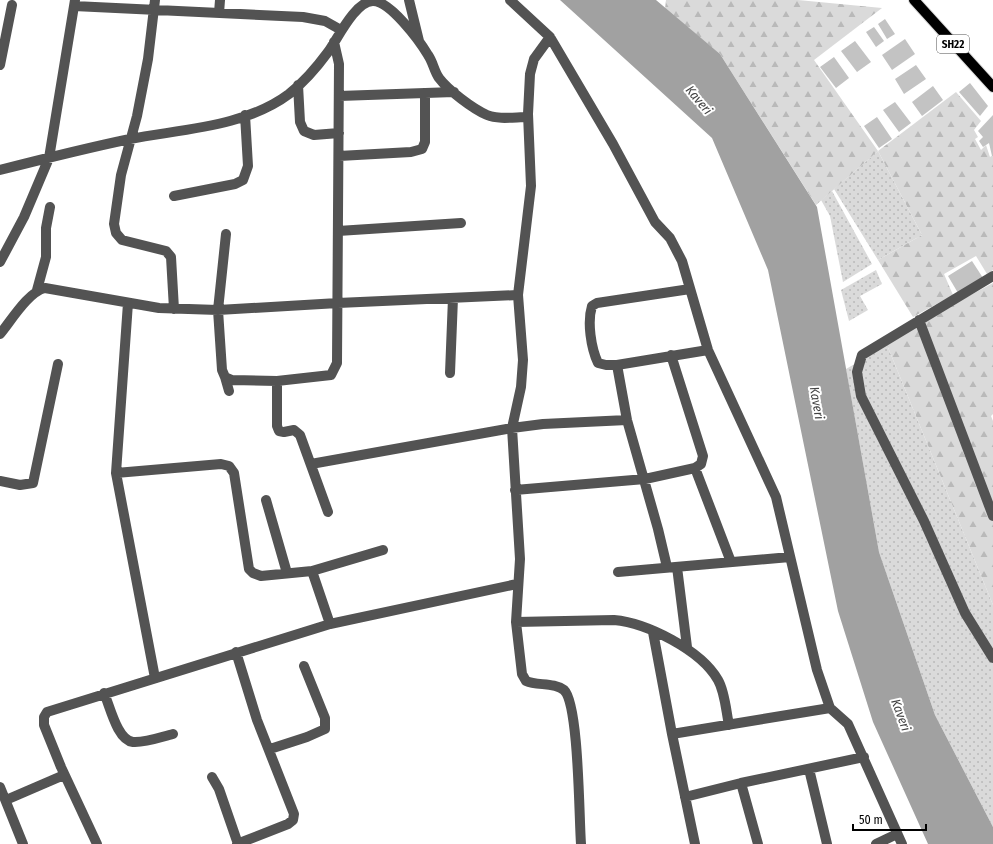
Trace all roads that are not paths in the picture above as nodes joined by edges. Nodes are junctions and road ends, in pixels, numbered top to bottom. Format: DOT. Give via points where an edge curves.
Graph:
graph roads {
  1 [pos="220,0"];
  2 [pos="371,0"];
  3 [pos="409,0"];
  4 [pos="510,0"];
  5 [pos="914,0"];
  6 [pos="75,3"];
  7 [pos="12,5"];
  8 [pos="154,5"];
  9 [pos="219,13"];
  10 [pos="341,30"];
  11 [pos="550,37"];
  12 [pos="334,42"];
  13 [pos="419,42"];
  14 [pos="0,65"];
  15 [pos="298,85"];
  16 [pos="993,87"];
  17 [pos="454,92"];
  18 [pos="425,93"];
  19 [pos="340,96"];
  20 [pos="245,116"];
  21 [pos="528,117"];
  22 [pos="339,133"];
  23 [pos="130,140"];
  24 [pos="339,156"];
  25 [pos="49,158"];
  26 [pos="0,170"];
  27 [pos="174,196"];
  28 [pos="50,207"];
  29 [pos="461,223"];
  30 [pos="338,231"];
  31 [pos="226,234"];
  32 [pos="0,262"];
  33 [pos="993,276"];
  34 [pos="690,289"];
  35 [pos="37,290"];
  36 [pos="518,295"];
  37 [pos="453,298"];
  38 [pos="338,302"];
  39 [pos="128,303"];
  40 [pos="174,309"];
  41 [pos="218,310"];
  42 [pos="919,320"];
  43 [pos="0,334"];
  44 [pos="708,350"];
  45 [pos="671,355"];
  46 [pos="58,364"];
  47 [pos="617,365"];
  48 [pos="450,373"];
  49 [pos="225,377"];
  50 [pos="277,381"];
  51 [pos="229,391"];
  52 [pos="627,420"];
  53 [pos="512,428"];
  54 [pos="311,464"];
  55 [pos="695,468"];
  56 [pos="116,472"];
  57 [pos="645,479"];
  58 [pos="0,481"];
  59 [pos="515,490"];
  60 [pos="266,500"];
  61 [pos="328,512"];
  62 [pos="993,516"];
  63 [pos="383,550"];
  64 [pos="790,556"];
  65 [pos="732,562"];
  66 [pos="672,567"];
  67 [pos="312,571"];
  68 [pos="618,572"];
  69 [pos="287,573"];
  70 [pos="517,584"];
  71 [pos="516,622"];
  72 [pos="330,624"];
  73 [pos="653,632"];
  74 [pos="687,647"];
  75 [pos="236,652"];
  76 [pos="993,658"];
  77 [pos="304,666"];
  78 [pos="154,678"];
  79 [pos="104,693"];
  80 [pos="830,708"];
  81 [pos="729,725"];
  82 [pos="173,734"];
  83 [pos="672,734"];
  84 [pos="270,749"];
  85 [pos="864,757"];
  86 [pos="809,769"];
  87 [pos="64,775"];
  88 [pos="212,777"];
  89 [pos="741,783"];
  90 [pos="0,788"];
  91 [pos="685,797"];
  92 [pos="6,800"];
  93 [pos="897,834"];
  94 [pos="24,844"];
  95 [pos="97,844"];
  96 [pos="238,844"];
  97 [pos="580,844"];
  98 [pos="695,844"];
  99 [pos="758,844"];
  100 [pos="827,844"];
  101 [pos="876,844"];
  102 [pos="902,844"];
  1 -- 9 [label="street"];
  2 -- 10 [label="street" via="362,5"];
  2 -- 13 [label="street" via="388,7"];
  3 -- 13 [label="street"];
  4 -- 11 [label="street"];
  5 -- 16 [label="main road, SH22"];
  6 -- 8 [label="street"];
  6 -- 25 [label="street"];
  7 -- 14 [label="street"];
  8 -- 9 [label="street"];
  8 -- 23 [label="street" via="148,59"];
  9 -- 10 [label="street" via="317,19"];
  10 -- 12 [label="street"];
  11 -- 21 [label="street" via="532,66"];
  11 -- 34 [label="street" via="655,222 670,238 682,261"];
  12 -- 15 [label="street"];
  12 -- 19 [label="street" via="340,64"];
  13 -- 17 [label="street" via="440,80"];
  15 -- 20 [label="street" via="285,96"];
  15 -- 22 [label="street" via="300,122 304,131 314,134"];
  17 -- 18 [label="street"];
  17 -- 21 [label="street" via="487,116"];
  18 -- 19 [label="street"];
  18 -- 24 [label="street" via="425,142 422,149 411,152"];
  19 -- 22 [label="street"];
  20 -- 23 [label="street" via="199,128"];
  20 -- 27 [label="street" via="248,166 243,180 235,184"];
  21 -- 36 [label="street" via="531,186"];
  22 -- 24 [label="street"];
  23 -- 25 [label="street"];
  23 -- 40 [label="street" via="121,175 114,224 116,233 122,240 166,251 171,256"];
  24 -- 30 [label="street"];
  25 -- 26 [label="street"];
  25 -- 32 [label="street" via="21,224"];
  28 -- 35 [label="street" via="46,228 46,257"];
  29 -- 30 [label="street"];
  30 -- 38 [label="street"];
  31 -- 41 [label="street"];
  33 -- 42 [label="street"];
  34 -- 44 [label="street"];
  34 -- 47 [label="street" via="592,306 589,315 595,356 598,363 606,366"];
  35 -- 39 [label="street" via="57,290"];
  35 -- 43 [label="street"];
  36 -- 37 [label="street"];
  36 -- 53 [label="street" via="523,360 521,386"];
  37 -- 38 [label="street"];
  37 -- 48 [label="street"];
  38 -- 41 [label="street"];
  38 -- 50 [label="street" via="337,363 331,375"];
  39 -- 40 [label="street"];
  39 -- 56 [label="street"];
  40 -- 41 [label="street"];
  41 -- 49 [label="street" via="222,370"];
  42 -- 62 [label="street"];
  42 -- 76 [label="street" via="862,354 857,372 861,396 924,521 965,613"];
  44 -- 45 [label="street"];
  44 -- 64 [label="street" via="776,497"];
  45 -- 47 [label="street"];
  45 -- 55 [label="street" via="703,456 701,464"];
  46 -- 58 [label="street" via="34,483 20,485"];
  47 -- 52 [label="street"];
  49 -- 50 [label="street" via="232,380"];
  49 -- 51 [label="street"];
  50 -- 54 [label="street" via="279,431 298,431"];
  52 -- 53 [label="street"];
  52 -- 57 [label="street"];
  53 -- 54 [label="street"];
  53 -- 59 [label="street"];
  54 -- 61 [label="street"];
  55 -- 57 [label="street"];
  55 -- 65 [label="street"];
  56 -- 69 [label="street" via="221,464 229,466 234,473 249,568 253,574 261,576"];
  56 -- 78 [label="street"];
  57 -- 59 [label="street"];
  57 -- 66 [label="street"];
  59 -- 70 [label="street" via="520,559"];
  60 -- 69 [label="street"];
  63 -- 67 [label="street"];
  64 -- 65 [label="street"];
  64 -- 80 [label="street" via="817,670"];
  65 -- 66 [label="street"];
  66 -- 68 [label="street"];
  66 -- 74 [label="street"];
  67 -- 69 [label="street"];
  67 -- 72 [label="street"];
  70 -- 71 [label="street"];
  70 -- 72 [label="street"];
  71 -- 73 [label="street" via="629,621"];
  71 -- 97 [label="street" via="522,674 526,681 563,689 571,703"];
  72 -- 75 [label="street"];
  73 -- 74 [label="street"];
  73 -- 83 [label="street"];
  74 -- 81 [label="street" via="718,679"];
  75 -- 78 [label="street"];
  75 -- 84 [label="street" via="249,698"];
  77 -- 84 [label="street" via="325,718 325,729"];
  78 -- 79 [label="street"];
  79 -- 82 [label="street" via="118,729 128,741 135,742"];
  79 -- 87 [label="street" via="53,709 44,717 44,725"];
  80 -- 81 [label="street"];
  80 -- 85 [label="street" via="848,724"];
  81 -- 83 [label="street"];
  83 -- 91 [label="street"];
  84 -- 96 [label="street" via="294,814 293,820"];
  85 -- 86 [label="street"];
  85 -- 93 [label="street"];
  86 -- 89 [label="street"];
  86 -- 100 [label="street"];
  87 -- 92 [label="street"];
  87 -- 95 [label="street"];
  88 -- 96 [label="street" via="219,789"];
  89 -- 91 [label="street"];
  89 -- 99 [label="street"];
  90 -- 92 [label="street"];
  91 -- 98 [label="street"];
  92 -- 94 [label="street"];
  93 -- 101 [label="street"];
  93 -- 102 [label="street"];
}
